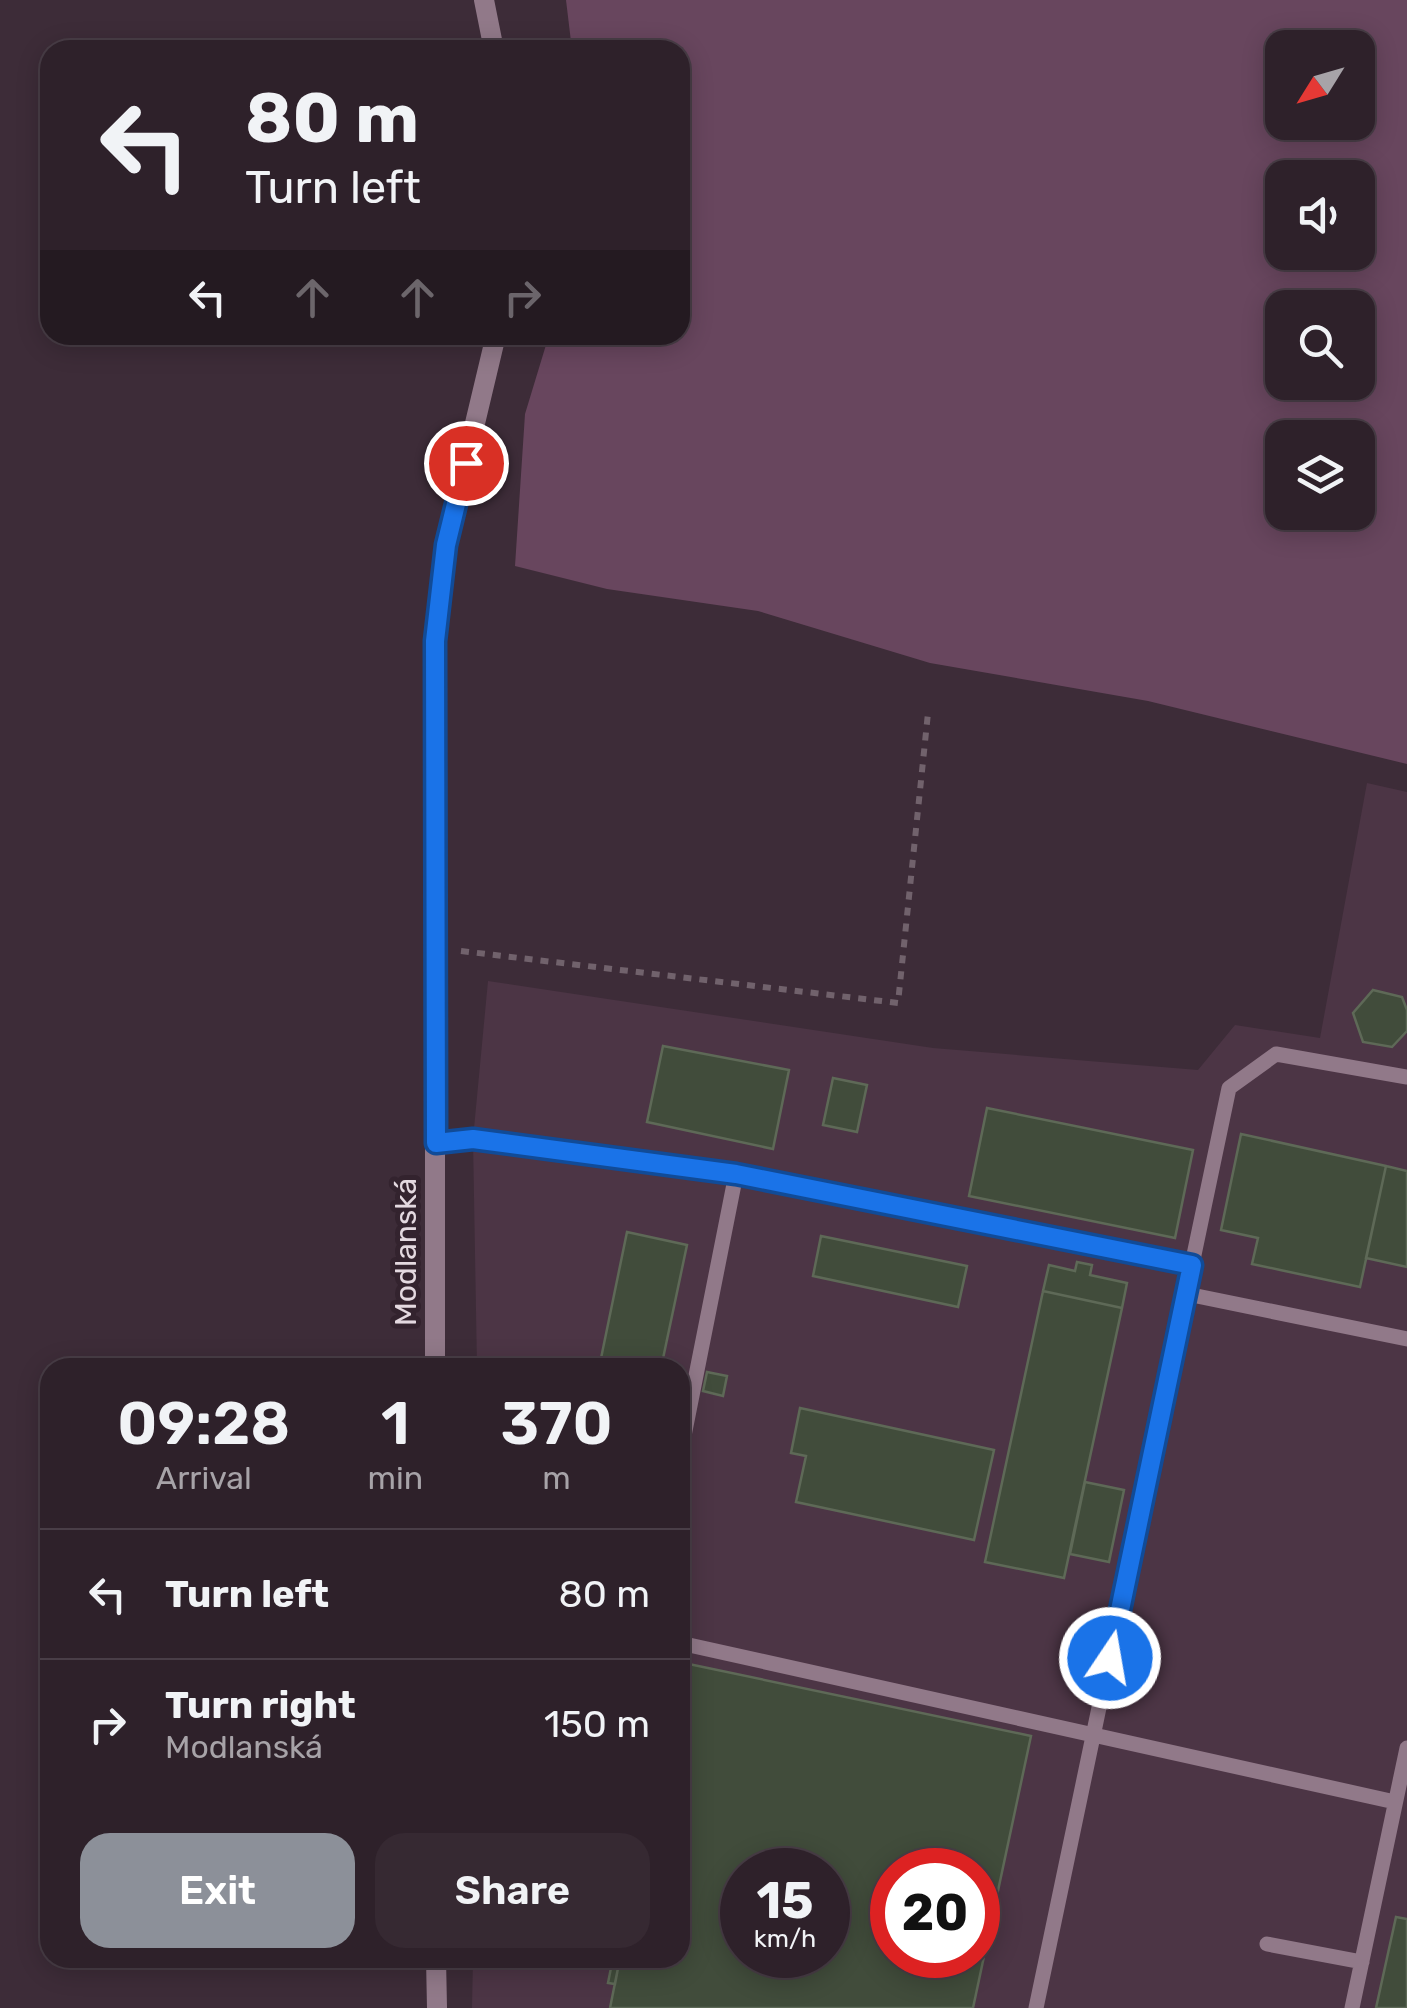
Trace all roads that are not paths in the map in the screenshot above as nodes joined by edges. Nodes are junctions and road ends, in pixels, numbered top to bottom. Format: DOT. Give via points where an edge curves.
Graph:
graph roads {
  1 [pos="484,0"];
  2 [pos="492,40"];
  3 [pos="494,345"];
  4 [pos="1407,1077"];
  5 [pos="436,1143"];
  6 [pos="736,1174"];
  7 [pos="1192,1265"];
  8 [pos="1187,1294"];
  9 [pos="1407,1340"];
  10 [pos="435,1358"];
  11 [pos="690,1406"];
  12 [pos="690,1645"];
  13 [pos="1094,1732"];
  14 [pos="1407,1748"];
  15 [pos="1396,1802"];
  16 [pos="1268,1944"];
  17 [pos="1362,1962"];
  18 [pos="436,1968"];
  19 [pos="436,2008"];
  20 [pos="1036,2008"];
  21 [pos="1352,2008"];
  1 -- 2 [label="street"];
  3 -- 5 [label="street, Modlanská" via="438,596"];
  4 -- 7 [label="lane" via="1276,1054 1228,1088"];
  5 -- 6 [label="lane" via="473,1139"];
  5 -- 10 [label="street, Modlanská"];
  6 -- 7 [label="lane"];
  6 -- 11 [label="lane"];
  7 -- 8 [label="lane"];
  8 -- 9 [label="lane"];
  8 -- 13 [label="lane"];
  12 -- 13 [label="lane"];
  13 -- 15 [label="lane"];
  13 -- 20 [label="lane"];
  14 -- 15 [label="lane"];
  15 -- 17 [label="lane"];
  16 -- 17 [label="lane"];
  17 -- 21 [label="lane"];
  18 -- 19 [label="street"];
}
